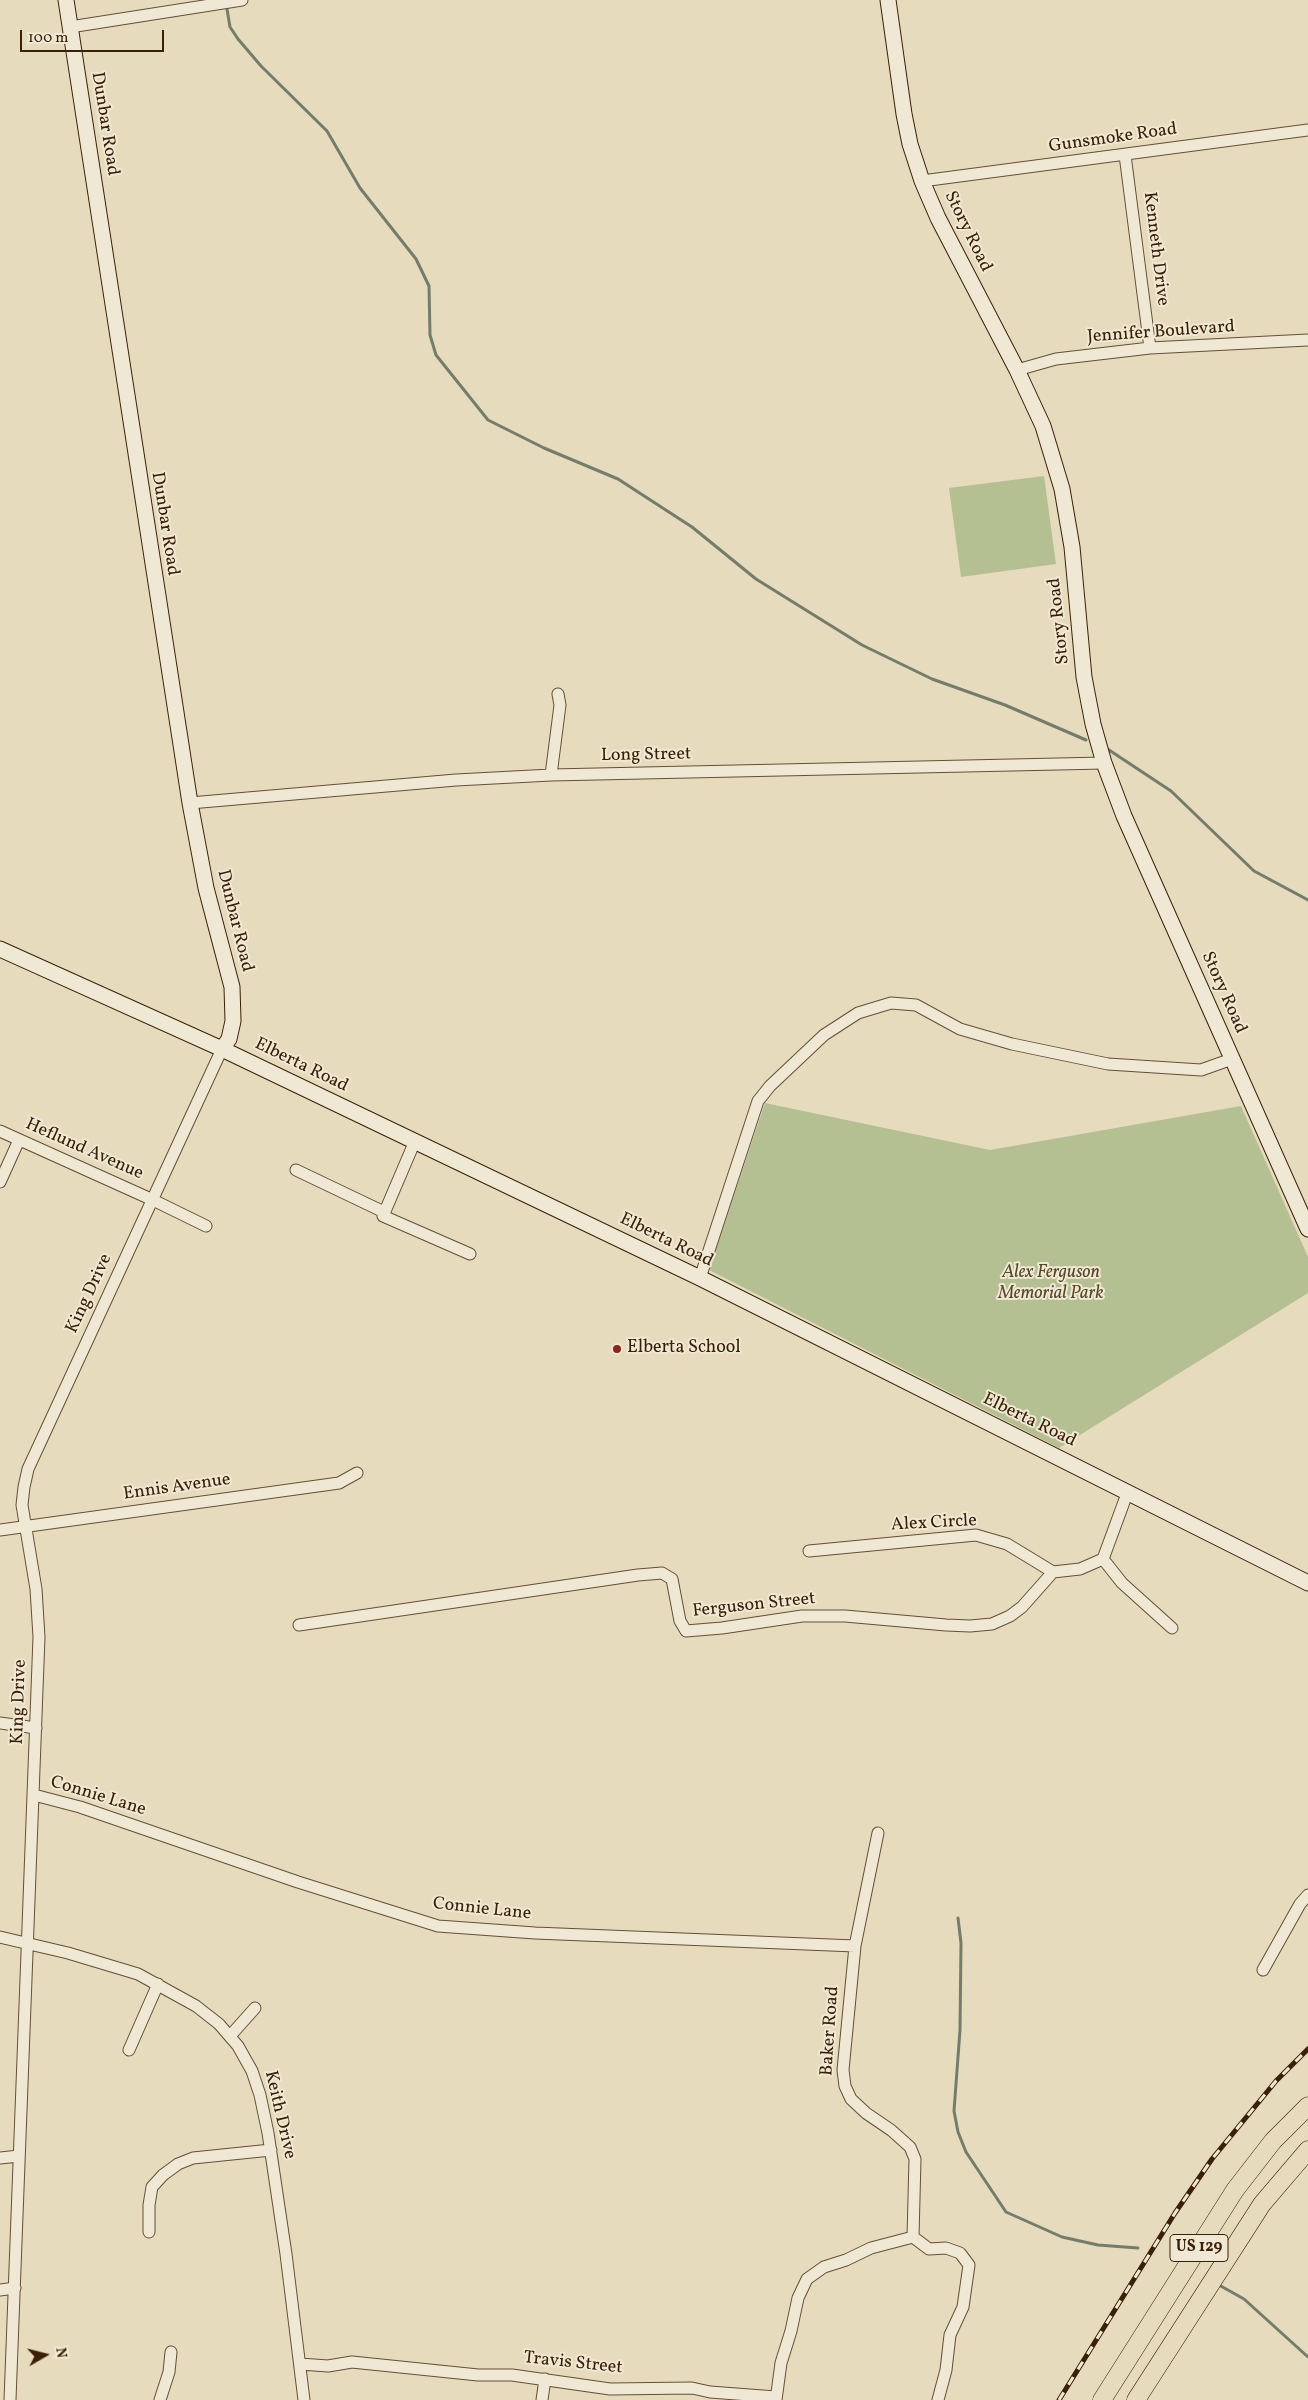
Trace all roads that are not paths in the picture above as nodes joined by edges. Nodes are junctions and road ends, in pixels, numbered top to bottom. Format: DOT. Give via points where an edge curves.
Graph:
graph roads {
  1 [pos="66,0"];
  2 [pos="242,0"];
  3 [pos="888,0"];
  4 [pos="70,28"];
  5 [pos="1308,130"];
  6 [pos="1125,155"];
  7 [pos="922,181"];
  8 [pos="1308,340"];
  9 [pos="1150,348"];
  10 [pos="1017,370"];
  11 [pos="558,694"];
  12 [pos="1104,763"];
  13 [pos="551,775"];
  14 [pos="190,803"];
  15 [pos="0,949"];
  16 [pos="222,1049"];
  17 [pos="1232,1059"];
  18 [pos="0,1131"];
  19 [pos="19,1140"];
  20 [pos="415,1141"];
  21 [pos="296,1170"];
  22 [pos="0,1182"];
  23 [pos="154,1200"];
  24 [pos="384,1212"];
  25 [pos="206,1226"];
  26 [pos="1308,1229"];
  27 [pos="470,1254"];
  28 [pos="700,1278"];
  29 [pos="357,1473"];
  30 [pos="1128,1492"];
  31 [pos="25,1527"];
  32 [pos="0,1530"];
  33 [pos="809,1552"];
  34 [pos="1103,1559"];
  35 [pos="1053,1572"];
  36 [pos="1308,1583"];
  37 [pos="300,1625"];
  38 [pos="1172,1628"];
  39 [pos="0,1723"];
  40 [pos="36,1728"];
  41 [pos="34,1796"];
  42 [pos="878,1833"];
  43 [pos="1308,1895"];
  44 [pos="0,1937"];
  45 [pos="28,1945"];
  46 [pos="856,1946"];
  47 [pos="1263,1970"];
  48 [pos="158,1984"];
  49 [pos="255,2008"];
  50 [pos="230,2036"];
  51 [pos="129,2050"];
  52 [pos="1308,2106"];
  53 [pos="271,2150"];
  54 [pos="1308,2150"];
  55 [pos="19,2156"];
  56 [pos="0,2158"];
  57 [pos="149,2232"];
  58 [pos="914,2236"];
  59 [pos="15,2288"];
  60 [pos="0,2290"];
  61 [pos="171,2352"];
  62 [pos="300,2364"];
  63 [pos="544,2379"];
  64 [pos="776,2398"];
  65 [pos="10,2400"];
  66 [pos="160,2400"];
  67 [pos="304,2400"];
  68 [pos="542,2400"];
  69 [pos="938,2400"];
  70 [pos="1102,2400"];
  71 [pos="1136,2400"];
  1 -- 4 [label="street, Dunbar Road"];
  2 -- 4 [label="street"];
  3 -- 7 [label="street, Story Road" via="904,114"];
  4 -- 14 [label="street, Dunbar Road"];
  5 -- 6 [label="street, Gunsmoke Road"];
  6 -- 7 [label="street, Gunsmoke Road"];
  6 -- 9 [label="street, Kenneth Drive"];
  7 -- 10 [label="street, Story Road"];
  8 -- 9 [label="street, Jennifer Boulevard"];
  9 -- 10 [label="street, Jennifer Boulevard" via="1056,359"];
  10 -- 12 [label="street, Story Road" via="1043,426 1062,489 1072,547 1084,677"];
  11 -- 13 [label="street" via="559,714"];
  12 -- 13 [label="street, Long Street"];
  12 -- 17 [label="street, Story Road" via="1124,816"];
  13 -- 14 [label="street, Long Street"];
  14 -- 16 [label="street, Dunbar Road" via="206,888 232,987 233,1021 229,1039"];
  15 -- 16 [label="street, Elberta Road"];
  16 -- 20 [label="street, Elberta Road"];
  16 -- 23 [label="street, King Drive"];
  17 -- 26 [label="street, Story Road"];
  17 -- 28 [label="street" via="1201,1070 1108,1064 1012,1044 960,1029 916,1004 891,1003 858,1013 824,1035 758,1101"];
  18 -- 19 [label="street, Heflund Avenue"];
  19 -- 22 [label="street"];
  19 -- 23 [label="street, Heflund Avenue"];
  20 -- 24 [label="street"];
  20 -- 28 [label="street, Elberta Road"];
  21 -- 24 [label="street"];
  23 -- 25 [label="street, Heflund Avenue"];
  23 -- 31 [label="street, King Drive" via="28,1469 22,1504"];
  24 -- 27 [label="street" via="382,1216"];
  28 -- 30 [label="street, Elberta Road"];
  29 -- 31 [label="street, Ennis Avenue" via="339,1483"];
  30 -- 34 [label="street"];
  30 -- 36 [label="street, Elberta Road"];
  31 -- 32 [label="street, Ennis Avenue"];
  31 -- 40 [label="street, King Drive" via="36,1589 39,1638"];
  33 -- 35 [label="street, Alex Circle" via="976,1535 1007,1544"];
  34 -- 35 [label="street" via="1080,1569"];
  34 -- 38 [label="street" via="1122,1583"];
  35 -- 37 [label="street, Ferguson Street" via="1010,1616 992,1624 970,1626 846,1616 802,1616 686,1631 680,1621 672,1579 662,1573"];
  39 -- 40 [label="street"];
  40 -- 41 [label="street, King Drive"];
  41 -- 45 [label="street, King Drive"];
  41 -- 46 [label="street, Connie Lane" via="80,1807 438,1926"];
  42 -- 46 [label="street, Baker Road"];
  43 -- 47 [label="street"];
  44 -- 45 [label="street, Keith Drive"];
  45 -- 48 [label="street, Keith Drive" via="68,1953 138,1974"];
  45 -- 55 [label="street, King Drive"];
  46 -- 58 [label="street, Baker Road" via="843,2070 845,2086 851,2099 866,2113 910,2146 915,2159"];
  48 -- 50 [label="street, Keith Drive" via="196,2006"];
  48 -- 51 [label="street"];
  49 -- 50 [label="street"];
  50 -- 53 [label="street, Keith Drive" via="252,2072 260,2094"];
  52 -- 70 [label="main road, US 129" via="1273,2141 1235,2190"];
  53 -- 57 [label="street" via="193,2158 178,2164 152,2187"];
  53 -- 62 [label="street, Keith Drive"];
  54 -- 71 [label="main road, US 129" via="1262,2204"];
  55 -- 56 [label="street"];
  55 -- 59 [label="street, King Drive"];
  58 -- 64 [label="street" via="870,2248 824,2267 807,2279 798,2298 781,2363"];
  58 -- 69 [label="street" via="929,2248 946,2248 960,2254 969,2266 963,2307 950,2335"];
  59 -- 60 [label="street"];
  59 -- 65 [label="street, King Drive"];
  61 -- 66 [label="street" via="169,2372"];
  62 -- 63 [label="street, Travis Street" via="328,2366 352,2362"];
  62 -- 67 [label="street, Keith Drive"];
  63 -- 64 [label="street, Travis Street" via="610,2389 692,2388"];
  63 -- 68 [label="street"];
}
